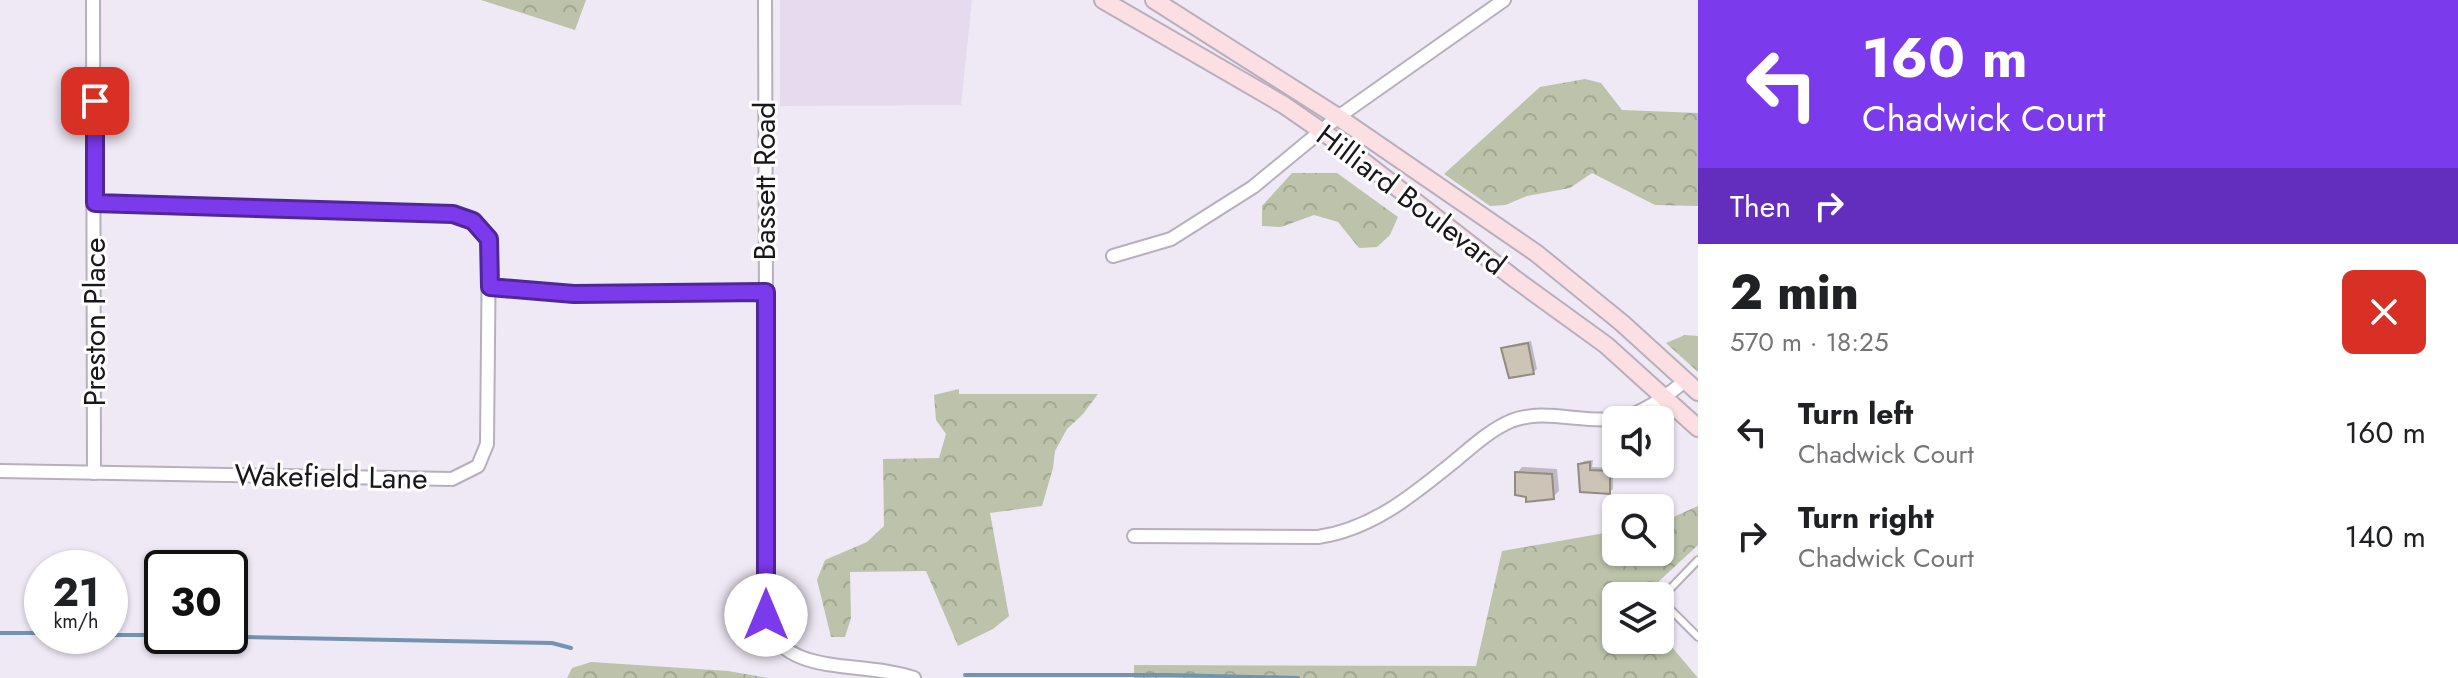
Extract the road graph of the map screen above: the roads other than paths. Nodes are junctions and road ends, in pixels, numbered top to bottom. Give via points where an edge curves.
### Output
1 (93, 0) edge
2 (765, 0) edge
3 (1103, 0) edge
4 (1154, 0) edge
5 (1504, 0) edge
6 (1331, 123) junction
7 (95, 203) junction
8 (1113, 256) dead end
9 (490, 287) junction
10 (766, 292) junction
11 (1684, 381) junction
12 (1698, 392) edge
13 (1666, 398) junction
14 (1698, 428) edge
15 (0, 471) edge
16 (94, 473) junction
17 (1134, 536) dead end
18 (1698, 560) edge
19 (1698, 637) edge
20 (914, 678) edge

1 - 7 street, Preston Place
2 - 10 street, Bassett Road
3 - 6 main road, Hilliard Boulevard via 1284,105
4 - 6 main road, Hilliard Boulevard
5 - 6 street
6 - 8 street via 1253,187 1171,239
6 - 11 main road, Hilliard Boulevard via 1536,253
6 - 13 main road, Hilliard Boulevard
7 - 9 street, Wakefield Lane via 453,214 473,221 489,239
7 - 16 street, Preston Place
9 - 10 street via 574,294
9 - 16 street, Wakefield Lane via 487,444 478,466 452,479
10 - 20 street, Bassett Road via 765,606 771,636 782,654 807,667 886,671
11 - 12 main road, Hilliard Boulevard
11 - 13 street
13 - 14 main road, Hilliard Boulevard
13 - 17 street via 1617,420 1530,416 1510,421 1406,501 1343,533
15 - 16 street, Wakefield Lane
18 - 19 lane via 1670,589 1665,604

